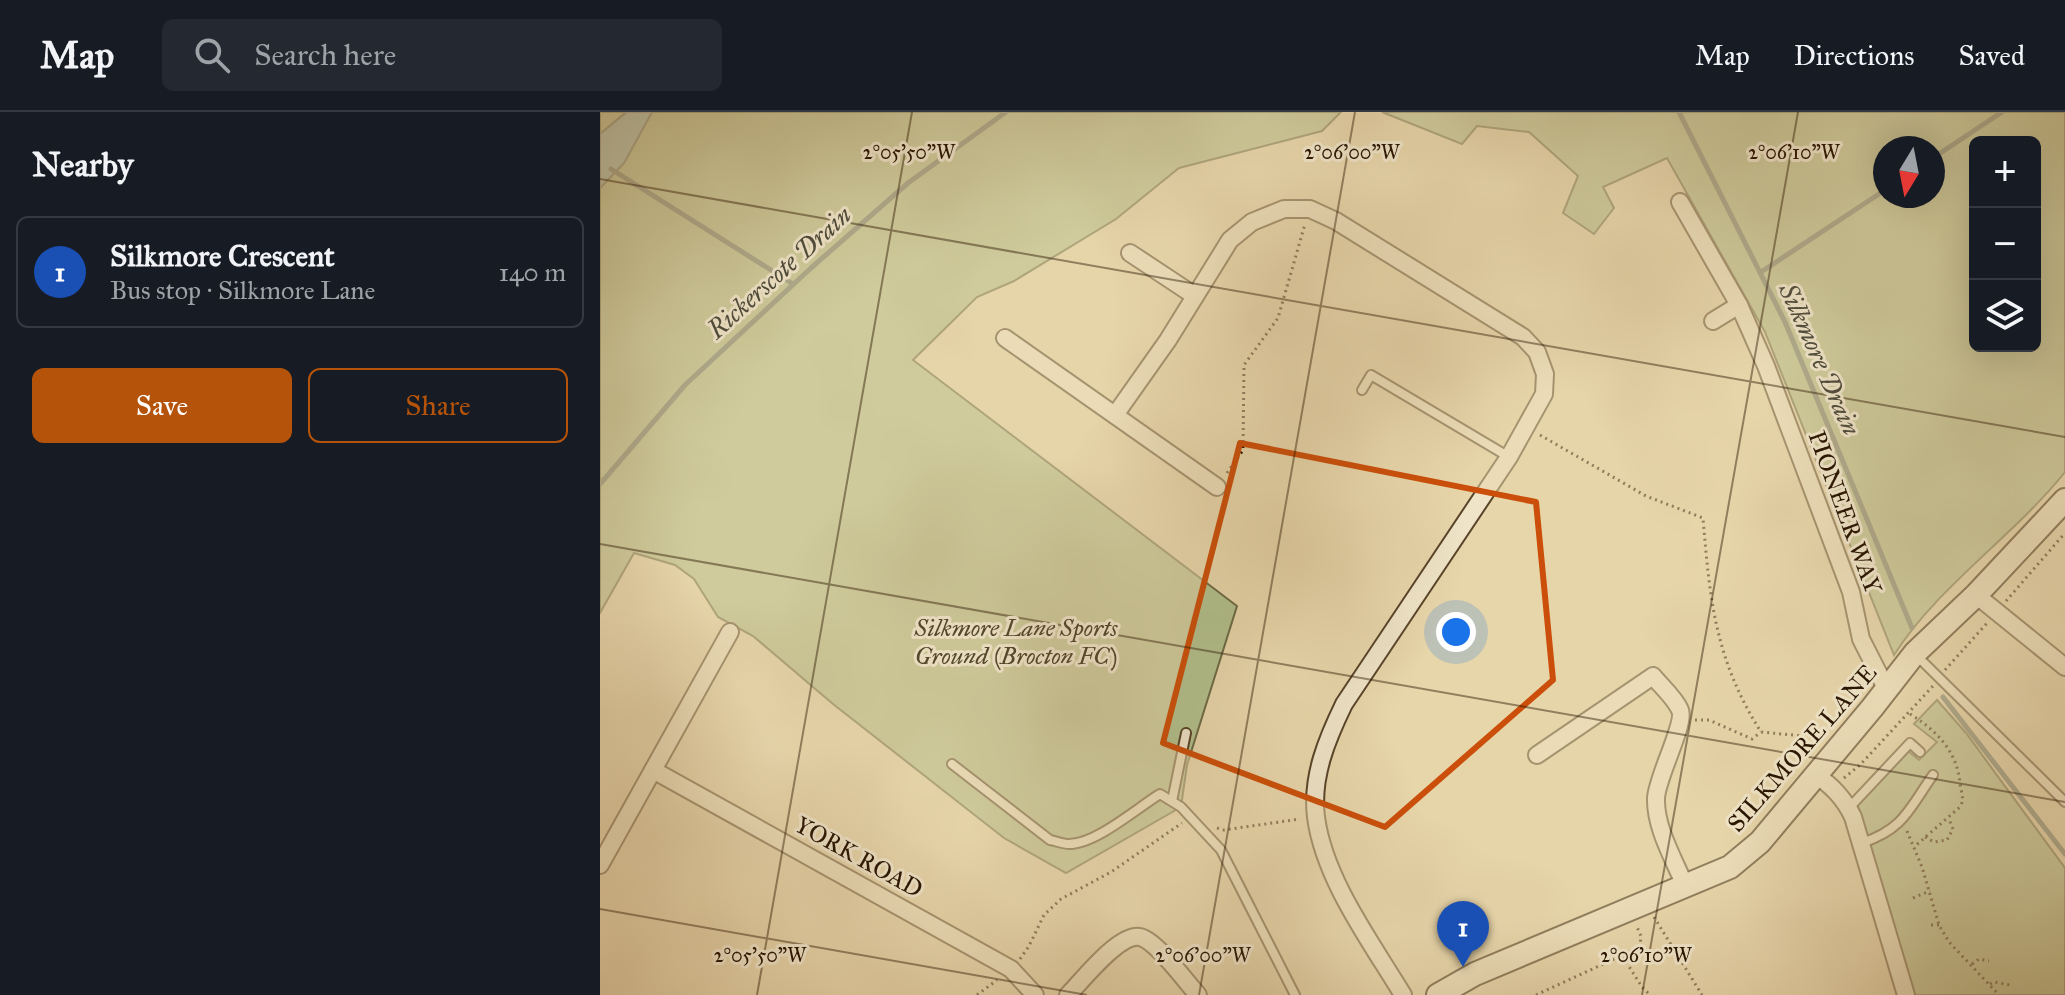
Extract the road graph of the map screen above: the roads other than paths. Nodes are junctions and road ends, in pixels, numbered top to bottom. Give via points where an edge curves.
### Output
1 (1680, 202) dead end
2 (1130, 253) dead end
3 (1195, 296) junction
4 (1739, 305) junction
5 (1713, 321) dead end
6 (1005, 338) dead end
7 (1362, 390) dead end
8 (1115, 415) junction
9 (1509, 457) junction
10 (1217, 487) road end
11 (2062, 517) edge
12 (1976, 595) junction
13 (730, 632) dead end
14 (1915, 653) junction
15 (2065, 667) edge
16 (1887, 690) junction
17 (1186, 733) dead end
18 (1920, 752) dead end
19 (1537, 755) dead end
20 (952, 764) dead end
21 (653, 770) junction
22 (1815, 774) junction
23 (1933, 775) dead end
24 (1172, 801) junction
25 (2065, 802) edge
26 (1849, 808) junction
27 (1862, 843) junction
28 (600, 865) edge
29 (1685, 886) junction
30 (1035, 995) edge
31 (1068, 995) edge
32 (1198, 995) edge
33 (1295, 995) edge
34 (1403, 995) edge
35 (1438, 995) edge
36 (1906, 995) edge

1 - 4 street, PIONEER WAY
2 - 3 street
3 - 8 street
3 - 9 street via 1230,240 1252,222 1284,209 1310,209 1336,221 1523,337 1537,352 1545,374 1544,394
4 - 5 street
4 - 16 street, PIONEER WAY via 1851,592 1861,639
6 - 8 street
7 - 9 lane via 1371,375
8 - 10 street
9 - 34 street via 1344,704 1321,762 1316,816 1330,867
11 - 12 street, SILKMORE LANE
12 - 14 street, SILKMORE LANE
12 - 15 street
13 - 21 street
14 - 16 street, SILKMORE LANE
14 - 25 lane
16 - 22 street, SILKMORE LANE
17 - 24 lane
18 - 26 lane via 1910,743
19 - 29 street via 1653,676 1680,710 1656,796 1657,816
20 - 24 lane via 1050,840 1068,844 1106,830 1160,794
21 - 28 street
21 - 30 street, YORK ROAD via 1011,969
22 - 26 street via 1834,787
22 - 29 street, SILKMORE LANE via 1760,842 1730,867
23 - 27 lane via 1901,821 1883,836
24 - 33 lane via 1221,850
26 - 27 street
27 - 36 street
29 - 35 street, SILKMORE LANE via 1475,974
31 - 32 street via 1117,944 1140,937

